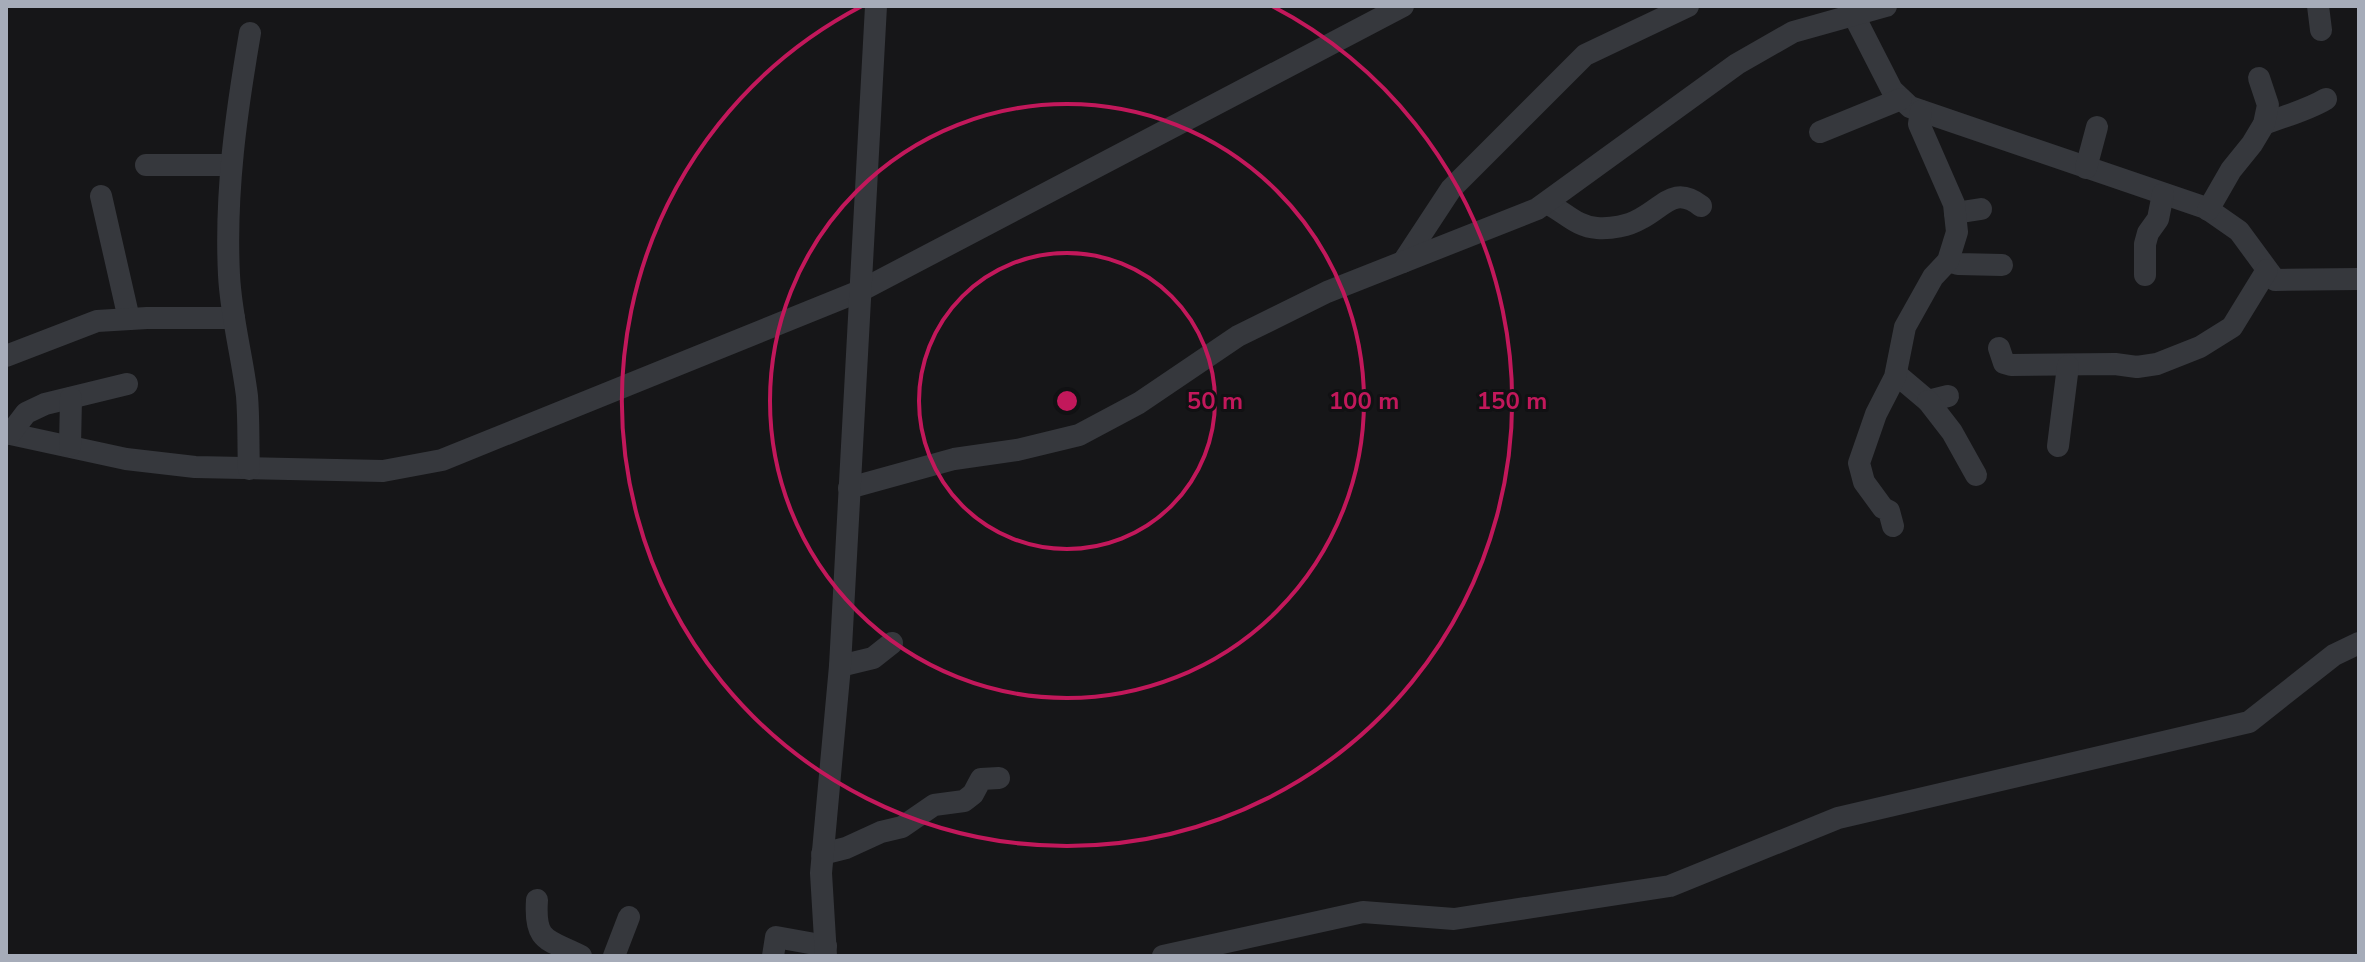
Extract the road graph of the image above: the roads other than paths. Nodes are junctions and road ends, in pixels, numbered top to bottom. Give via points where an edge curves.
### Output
1 (876, 6) edge
2 (1403, 6) edge
3 (1688, 6) edge
4 (1886, 6) edge
5 (2318, 6) edge
6 (1851, 10) edge
7 (2321, 30) dead end
8 (250, 33) dead end
9 (2259, 78) dead end
10 (1901, 99) junction
11 (2326, 99) dead end
12 (1921, 111) junction
13 (2264, 124) junction
14 (2097, 127) dead end
15 (1820, 132) dead end
16 (146, 165) dead end
17 (230, 165) junction
18 (2086, 168) junction
19 (2163, 194) junction
20 (101, 196) dead end
21 (1546, 203) junction
22 (1701, 206) dead end
23 (1981, 209) dead end
24 (2208, 210) junction
25 (1955, 213) junction
26 (1948, 261) junction
27 (1403, 262) junction
28 (2002, 265) dead end
29 (2267, 270) junction
30 (2145, 275) dead end
31 (2359, 279) edge
32 (860, 291) junction
33 (234, 318) junction
34 (129, 319) junction
35 (1999, 348) dead end
36 (6, 356) edge
37 (2068, 366) junction
38 (1896, 374) junction
39 (127, 384) dead end
40 (71, 398) junction
41 (8, 433) edge
42 (70, 446) junction
43 (2058, 446) dead end
44 (249, 469) junction
45 (1976, 475) dead end
46 (849, 488) junction
47 (1893, 526) dead end
48 (892, 643) dead end
49 (2359, 643) edge
50 (840, 666) junction
51 (999, 778) dead end
52 (822, 854) junction
53 (537, 900) dead end
54 (629, 917) dead end
55 (826, 951) edge
56 (581, 956) edge
57 (614, 956) edge
58 (773, 956) edge
59 (1163, 956) edge

1 - 32 street
2 - 32 street
3 - 27 street via 1585,55 1451,189
4 - 6 street
5 - 7 street
6 - 10 street
6 - 21 street via 1793,32 1737,64
8 - 17 street
9 - 13 street via 2268,105
10 - 12 street
10 - 15 street
11 - 13 street
12 - 18 street
12 - 25 street via 1919,124
13 - 24 street
14 - 18 street
16 - 17 street
17 - 33 street
18 - 19 street
19 - 24 street
19 - 30 street via 2145,244
20 - 34 street
21 - 22 street via 1597,228 1627,225 1672,198 1691,198
21 - 27 street
23 - 25 street
24 - 29 street via 2239,231
25 - 26 street via 1955,244
26 - 28 street
26 - 38 street via 1910,316
27 - 46 street via 1238,336 1139,403 1079,435 954,459
29 - 31 street via 2275,280
29 - 37 street via 2232,327 2200,347 2145,366
32 - 44 street via 442,460 383,471
32 - 46 street
33 - 34 street
33 - 44 street via 247,396
34 - 36 street via 97,321
35 - 37 street via 2004,363 2011,365
37 - 43 street
38 - 45 street via 1938,398
38 - 47 street via 1859,463 1864,482 1889,511
39 - 40 street
40 - 41 street via 26,413
40 - 42 street
41 - 42 street
42 - 44 street via 126,459
46 - 50 street
48 - 50 street via 873,658
49 - 59 street via 2334,655 2249,722 1838,818 1670,886 1454,919 1363,912
50 - 52 street
51 - 52 street via 981,779 964,801 934,805 902,827
52 - 55 street
53 - 56 street via 535,923 540,932
54 - 57 street
55 - 58 street via 776,937

